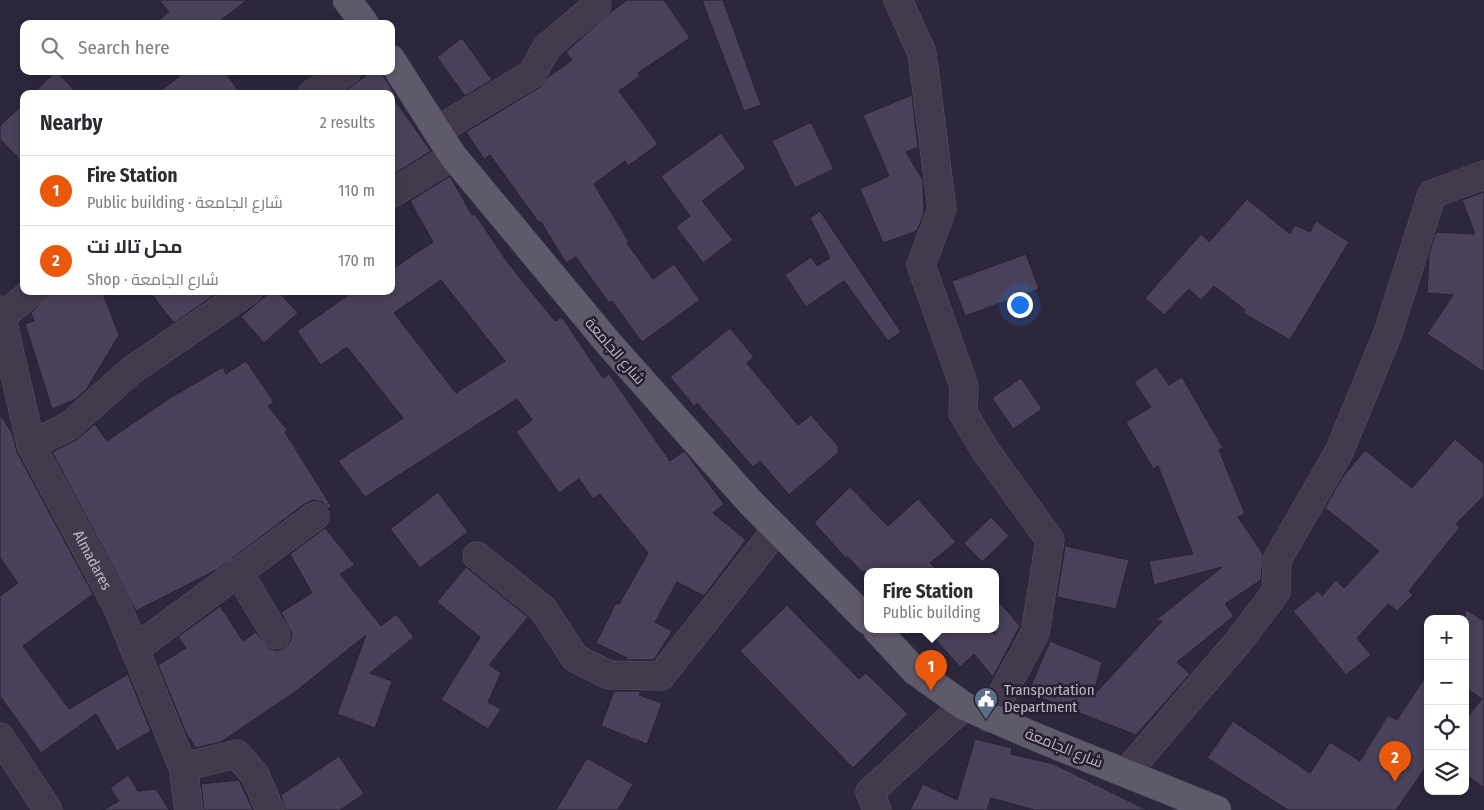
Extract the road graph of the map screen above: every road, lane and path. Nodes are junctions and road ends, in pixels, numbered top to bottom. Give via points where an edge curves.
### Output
1 (347, 0) edge
2 (898, 0) edge
3 (597, 5) dead end
4 (363, 20) edge
5 (395, 65) edge
6 (341, 75) edge
7 (318, 90) edge
8 (437, 131) junction
9 (453, 156) junction
10 (1484, 175) edge
11 (395, 192) edge
12 (27, 295) edge
13 (242, 295) edge
14 (1, 314) edge
15 (31, 445) junction
16 (315, 516) dead end
17 (777, 529) junction
18 (477, 556) dead end
19 (238, 572) junction
20 (864, 617) edge
21 (880, 633) edge
22 (276, 635) dead end
23 (135, 649) junction
24 (964, 706) junction
25 (989, 718) junction
26 (0, 737) edge
27 (183, 767) junction
28 (1126, 773) junction
29 (48, 810) edge
30 (189, 810) edge
31 (270, 810) edge
32 (877, 810) edge
33 (1217, 810) edge

1 - 4 main road
2 - 25 street via 922,52 942,209 921,264 964,386 963,413 985,450 1050,540 1035,633
3 - 8 street via 547,47 532,74
5 - 8 main road, شارع الجامعة
6 - 7 street
8 - 9 main road, شارع الجامعة
9 - 11 street
9 - 17 main road, شارع الجامعة via 610,345
10 - 28 street via 1432,194 1388,333 1339,452 1277,560 1276,592 1238,642
12 - 14 street
13 - 15 street via 132,370 69,426
14 - 15 street, Almadares
15 - 23 street, Almadares via 118,608
16 - 19 street
17 - 18 street via 661,676 609,675 575,658 544,609
17 - 20 main road, شارع الجامعة
19 - 22 street
19 - 23 street
21 - 24 main road, شارع الجامعة via 915,671
23 - 27 street, Almadares
24 - 25 main road, شارع الجامعة
24 - 32 street via 870,792
25 - 28 main road, شارع الجامعة
26 - 29 street
27 - 30 street, Almadares
27 - 31 street via 237,754 256,775
28 - 33 main road, شارع الجامعة

